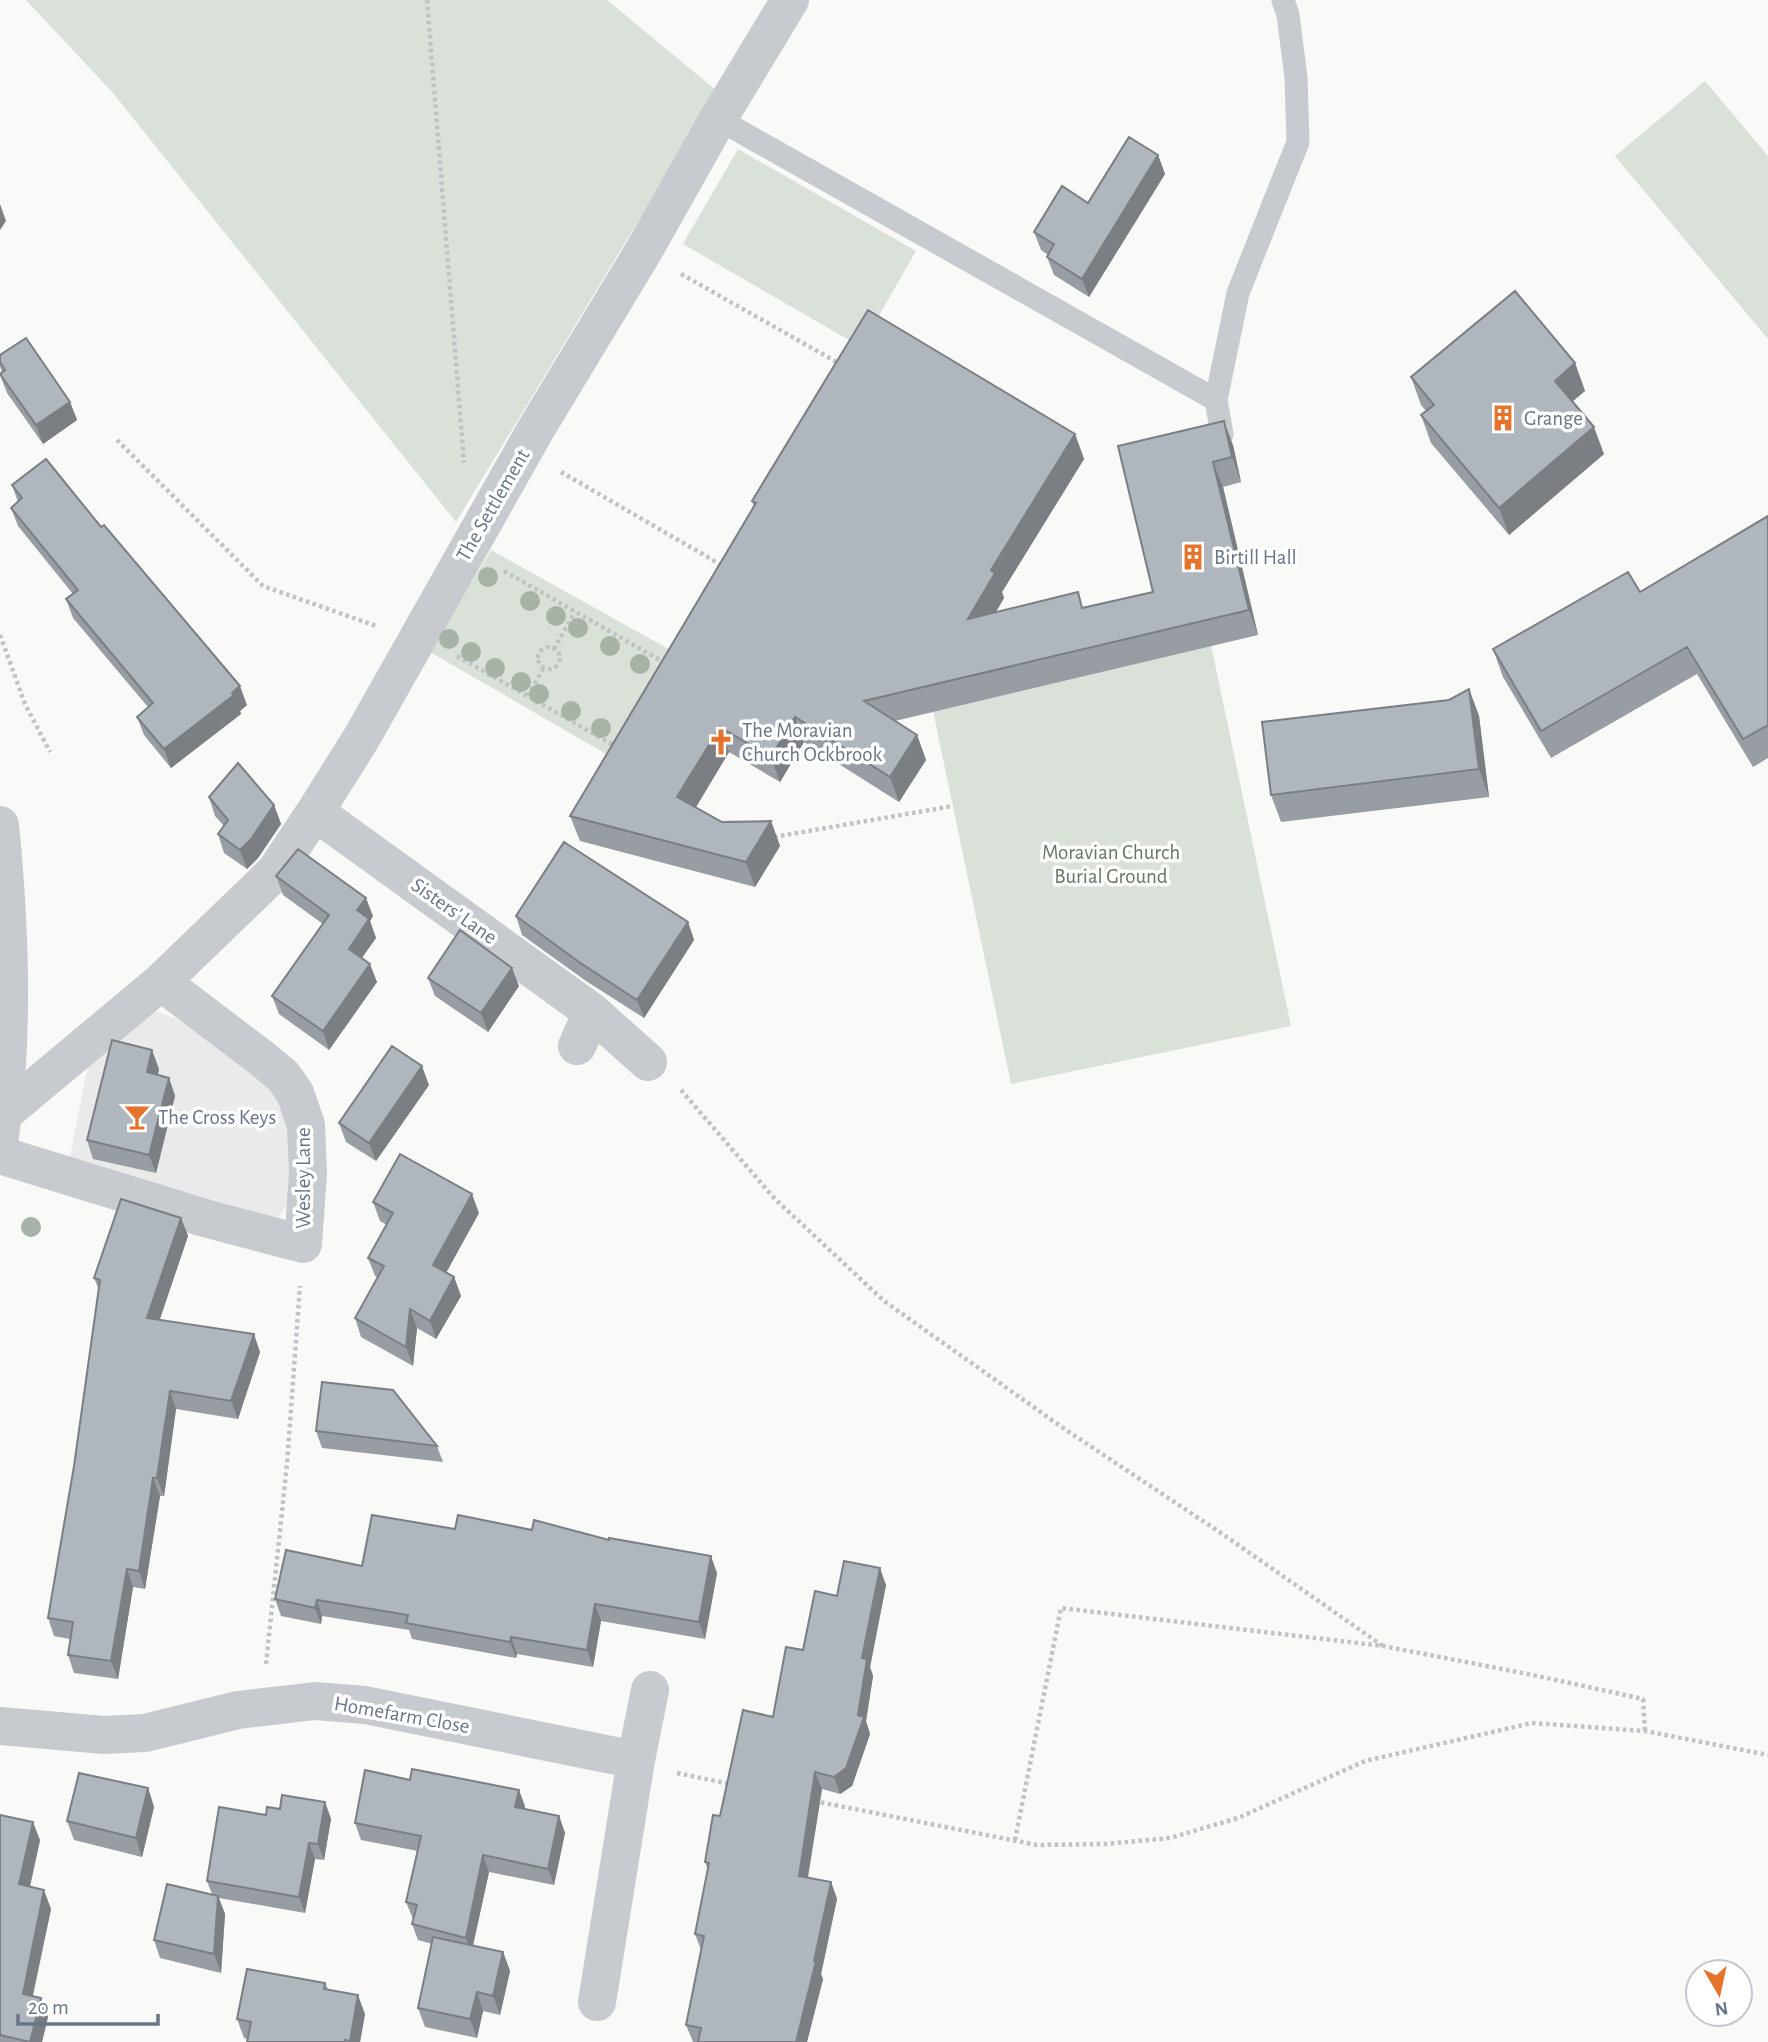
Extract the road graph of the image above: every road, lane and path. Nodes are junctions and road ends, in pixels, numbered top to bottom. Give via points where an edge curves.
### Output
1 (427, 0) edge
2 (790, 0) edge
3 (1283, 0) edge
4 (718, 120) junction
5 (643, 252) junction
6 (845, 367) edge
7 (1216, 400) junction
8 (1222, 434) edge
9 (117, 440) dead end
10 (525, 450) junction
11 (487, 517) junction
12 (467, 550) junction
13 (729, 570) edge
14 (575, 612) junction
15 (0, 635) edge
16 (418, 637) junction
17 (554, 649) junction
18 (544, 667) junction
19 (673, 667) edge
20 (528, 696) junction
21 (615, 746) junction
22 (623, 751) edge
23 (50, 752) dead end
24 (610, 755) edge
25 (953, 806) dead end
26 (315, 812) junction
27 (0, 825) edge
28 (766, 838) edge
29 (161, 982) junction
30 (592, 1012) junction
31 (577, 1046) dead end
32 (646, 1060) joint
33 (2, 1125) edge
34 (0, 1155) edge
35 (303, 1244) junction
36 (1383, 1646) junction
37 (650, 1690) dead end
38 (262, 1706) junction
39 (0, 1727) edge
40 (1645, 1731) junction
41 (1768, 1755) edge
42 (636, 1760) junction
43 (740, 1786) edge
44 (806, 1800) edge
45 (1015, 1840) junction
46 (597, 2001) dead end

1 - 11 path via 468,504
2 - 4 street, The Settlement
3 - 7 lane via 1296,77 1297,142 1238,293
4 - 5 street, The Settlement
4 - 7 lane
5 - 6 path
5 - 10 street, The Settlement
7 - 8 lane
9 - 16 path via 262,586
10 - 11 street, The Settlement
10 - 13 path
11 - 12 street, The Settlement
12 - 14 path
12 - 16 street, The Settlement
14 - 17 path
14 - 19 path
15 - 23 path via 25,704
16 - 20 path
16 - 26 street, The Settlement
17 - 18 path via 559,661 553,668
17 - 18 path via 540,652 538,661
18 - 20 path
20 - 21 path
21 - 22 path
21 - 24 path
25 - 28 path
26 - 29 street, The Settlement via 275,872
26 - 30 street, Sisters' Lane
27 - 33 street via 7,898 8,994
29 - 33 street
29 - 35 street, Wesley Lane via 283,1076 295,1093 306,1125
30 - 31 street
30 - 32 street, Sisters' Lane
32 - 36 path via 652,1056 774,1198 884,1301
34 - 35 street, Wesley Lane
35 - 38 path via 287,1464
36 - 40 path via 1643,1699
36 - 45 path via 1061,1608
37 - 42 street
38 - 39 street, Homefarm Close via 145,1733 104,1735
38 - 42 street, Homefarm Close via 315,1701 365,1705
40 - 41 path
40 - 45 path via 1532,1723 1365,1761 1238,1818 1170,1838 1037,1845
42 - 43 path
42 - 46 street
44 - 45 path

